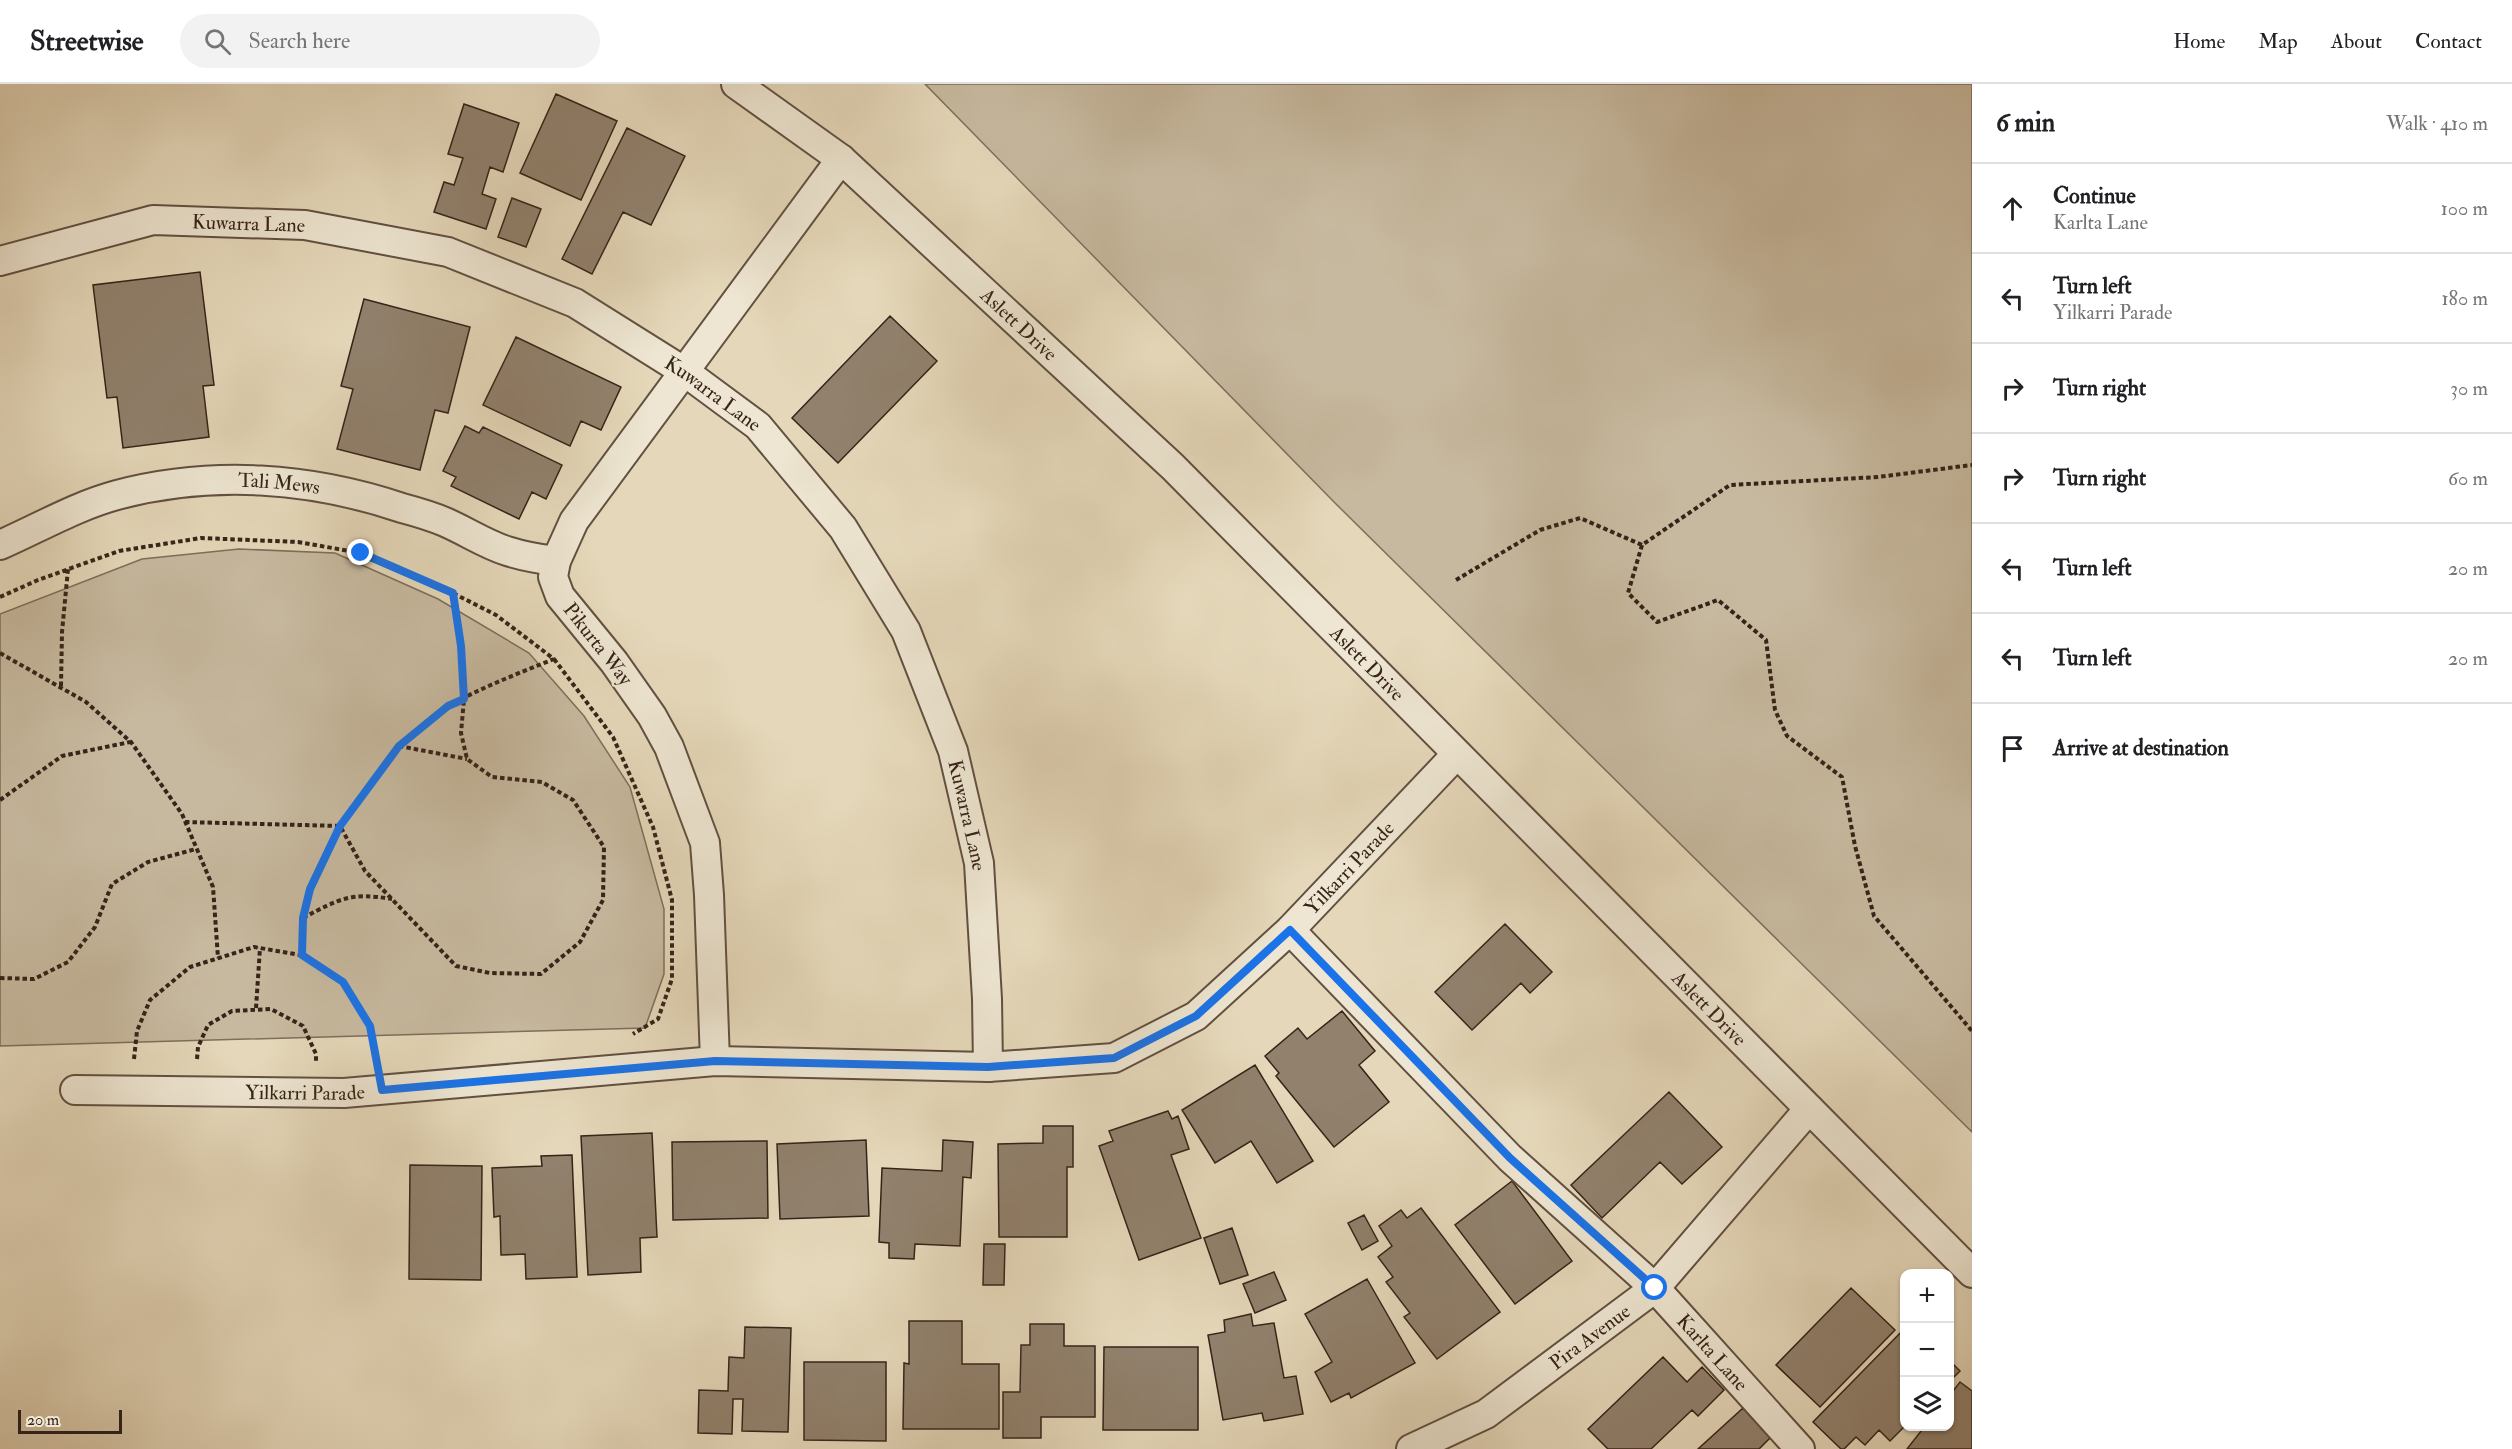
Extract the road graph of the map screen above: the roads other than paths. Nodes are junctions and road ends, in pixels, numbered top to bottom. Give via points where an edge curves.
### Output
1 (736, 84) edge
2 (841, 159) junction
3 (0, 261) edge
4 (685, 372) junction
5 (0, 545) edge
6 (556, 561) junction
7 (1456, 754) junction
8 (1290, 930) junction
9 (715, 1061) junction
10 (988, 1067) junction
11 (75, 1090) dead end
12 (1809, 1109) junction
13 (1972, 1273) edge
14 (1655, 1288) junction
15 (1411, 1449) edge
16 (1800, 1449) edge

1 - 2 street, Aslett Drive
2 - 4 street, Pikurta Way
2 - 7 street, Aslett Drive via 1173,467
3 - 4 street, Kuwarra Lane via 153,220 305,225 448,252 575,303
4 - 6 street, Pikurta Way via 574,521
4 - 10 street, Kuwarra Lane via 758,426 843,528 906,631 952,752 979,864
5 - 6 street, Tali Mews via 116,495 226,479 304,483 370,497 445,522 505,550
6 - 9 street, Pikurta Way via 553,577 560,596 615,662 669,747 705,843
7 - 8 street, Yilkarri Parade
7 - 12 street, Aslett Drive
8 - 10 street, Yilkarri Parade via 1196,1016 1114,1058
8 - 14 street, Karlta Lane via 1510,1158
9 - 10 street, Yilkarri Parade
9 - 11 street, Yilkarri Parade via 319,1093
12 - 13 street, Aslett Drive
12 - 14 street, Pira Avenue
14 - 15 street, Pira Avenue via 1486,1414
14 - 16 street, Karlta Lane

